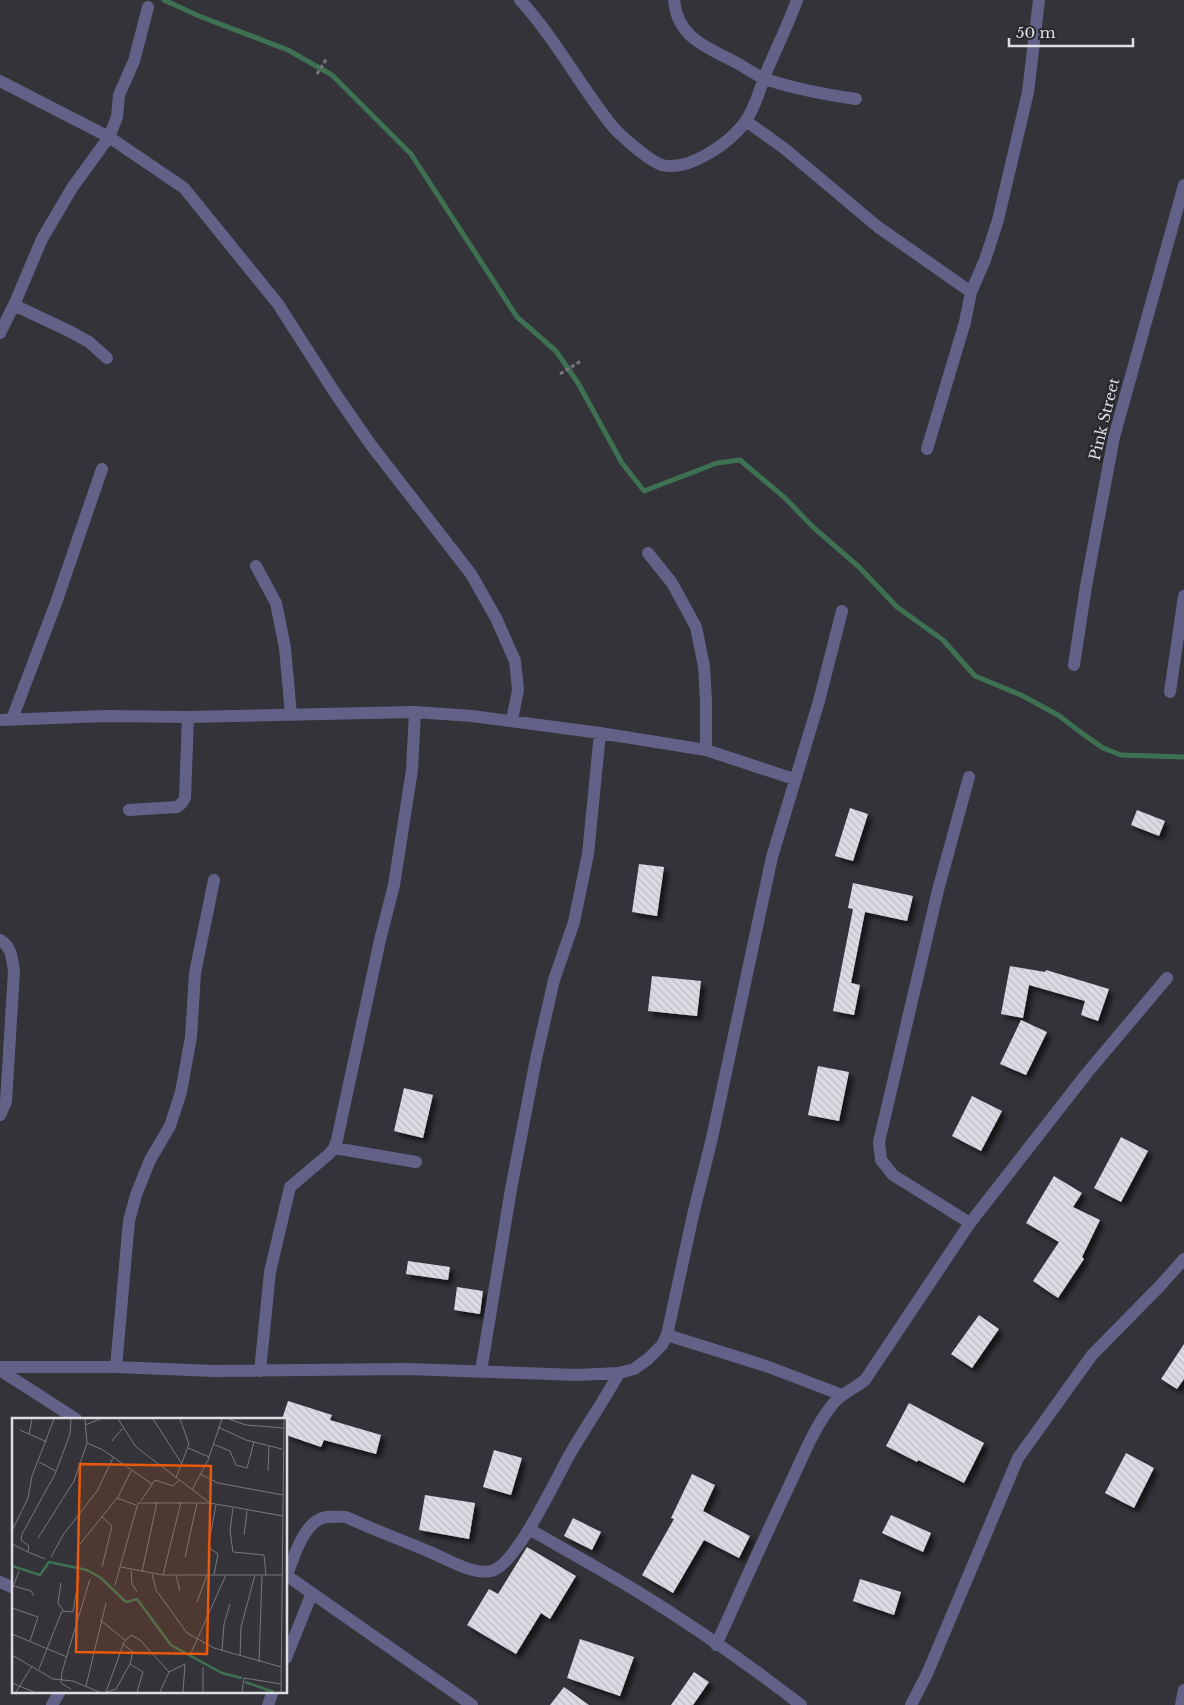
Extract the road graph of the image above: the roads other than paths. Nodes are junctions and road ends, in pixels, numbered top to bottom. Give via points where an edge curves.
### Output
1 (520, 0) edge
2 (674, 0) edge
3 (798, 0) edge
4 (1039, 0) edge
5 (148, 7) dead end
6 (764, 78) junction
7 (0, 81) edge
8 (856, 98) dead end
9 (746, 121) junction
10 (109, 137) junction
11 (1184, 185) edge
12 (971, 292) junction
13 (14, 305) junction
14 (0, 333) edge
15 (108, 358) dead end
16 (927, 449) dead end
17 (102, 469) dead end
18 (648, 554) dead end
19 (256, 566) dead end
20 (1184, 596) edge
21 (842, 611) dead end
22 (1074, 665) dead end
23 (1170, 692) dead end
24 (415, 712) junction
25 (291, 715) junction
26 (188, 717) junction
27 (6, 719) edge
28 (512, 720) junction
29 (600, 733) junction
30 (706, 750) junction
31 (969, 777) dead end
32 (794, 779) junction
33 (129, 810) dead end
34 (214, 880) dead end
35 (0, 940) edge
36 (1167, 978) dead end
37 (0, 1115) edge
38 (334, 1148) junction
39 (416, 1162) dead end
40 (970, 1223) junction
41 (1184, 1259) edge
42 (668, 1335) junction
43 (116, 1367) junction
44 (0, 1369) edge
45 (260, 1370) junction
46 (481, 1370) junction
47 (619, 1373) junction
48 (842, 1395) junction
49 (74, 1418) edge
50 (529, 1529) junction
51 (288, 1570) edge
52 (288, 1576) edge
53 (0, 1582) edge
54 (12, 1587) edge
55 (312, 1593) junction
56 (716, 1645) junction
57 (288, 1653) edge
58 (1184, 1690) edge
59 (59, 1692) edge
60 (273, 1692) edge
61 (52, 1705) edge
62 (268, 1705) edge
63 (472, 1705) edge
64 (801, 1705) edge
65 (911, 1705) edge
66 (1181, 1705) edge

1 - 9 street via 550,37 610,124 643,154 661,165 689,163 709,153 733,137
2 - 6 street via 680,25 698,43
3 - 6 street
4 - 12 street via 1028,92 998,220 986,260
5 - 10 street
6 - 8 street
6 - 9 street
7 - 10 street
9 - 12 street via 785,149 878,227
10 - 13 street via 72,188 42,239
10 - 28 street via 184,188 278,304 371,445 470,574 496,618 515,661 518,690
11 - 22 street, Pink Street via 1114,437
12 - 16 street
13 - 14 street
13 - 15 street via 89,342
17 - 27 street via 56,603
18 - 30 street via 672,583 696,627 704,666
19 - 25 street via 276,603 285,648
20 - 23 street
21 - 32 street via 819,701
24 - 25 street
24 - 28 street
24 - 38 street via 412,770 394,885
25 - 26 street
26 - 27 street
26 - 33 street via 185,798 182,803 177,807
28 - 29 street
29 - 30 street
29 - 46 street via 588,854 574,922 554,980 536,1059
30 - 32 street
31 - 40 street via 938,890 879,1142 881,1160 893,1174
32 - 42 street via 772,857
34 - 43 street via 195,973 191,1037 180,1092 170,1126 150,1160 129,1221
35 - 37 street via 12,953 14,971 6,1102
36 - 40 street via 1087,1073
38 - 39 street
38 - 45 street via 290,1187 270,1272
40 - 48 street via 874,1368 865,1380
41 - 65 street via 1092,1355 1018,1458
42 - 47 street via 662,1345 634,1370
42 - 48 street via 766,1366
43 - 44 street
43 - 45 street
44 - 49 street
45 - 46 street
46 - 47 street via 577,1375
47 - 50 street
48 - 56 street via 818,1426
50 - 51 street via 498,1568 480,1571 460,1566 346,1517 333,1516 319,1519 311,1527
50 - 56 street via 634,1590
52 - 55 street
53 - 54 street
55 - 57 street
55 - 63 street
56 - 64 street
58 - 66 street
59 - 61 street
60 - 62 street

